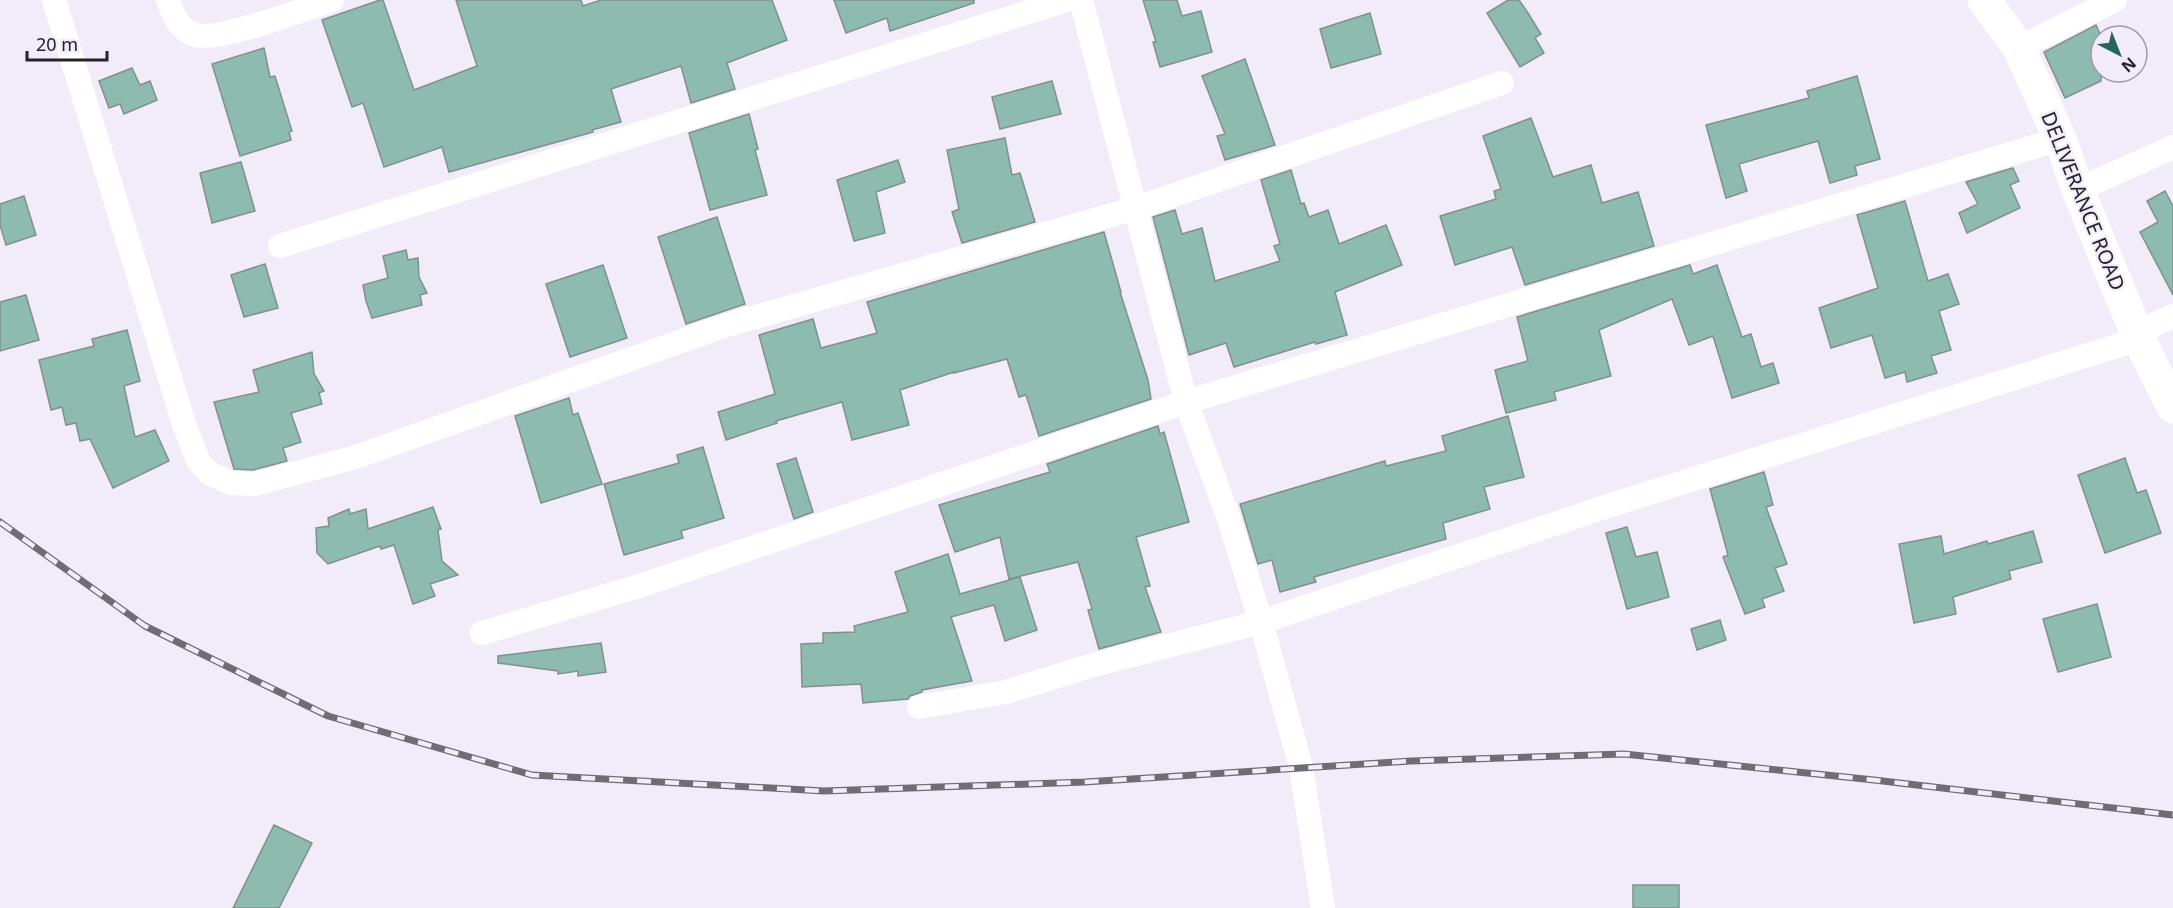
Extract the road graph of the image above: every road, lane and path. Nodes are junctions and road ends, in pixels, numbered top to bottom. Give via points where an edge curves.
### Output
1 (54, 0) edge
2 (168, 0) edge
3 (332, 0) edge
4 (1067, 0) edge
5 (1081, 0) edge
6 (1984, 0) edge
7 (2115, 0) edge
8 (2019, 48) junction
9 (1502, 83) dead end
10 (2060, 140) junction
11 (2173, 147) edge
12 (2078, 190) junction
13 (1136, 208) junction
14 (280, 246) dead end
15 (2173, 316) edge
16 (2139, 339) junction
17 (1186, 402) junction
18 (2173, 407) edge
19 (1261, 622) junction
20 (482, 633) dead end
21 (919, 707) dead end
22 (1323, 908) edge

1 - 13 street via 184,424 200,462 209,473 231,483 255,484 353,458 724,326
2 - 3 street via 181,27 207,37
4 - 14 street
5 - 13 street
6 - 8 street, DELIVERANCE ROAD
7 - 8 street
8 - 10 street, DELIVERANCE ROAD
9 - 13 street
10 - 12 street, DELIVERANCE ROAD
10 - 17 street
11 - 12 street
12 - 16 street, DELIVERANCE ROAD
13 - 17 street
15 - 16 street via 2153,325
16 - 18 street, DELIVERANCE ROAD
16 - 19 street via 1608,506
17 - 19 street
17 - 20 street via 636,587
19 - 21 street via 1093,665 1006,692
19 - 22 street via 1301,767

